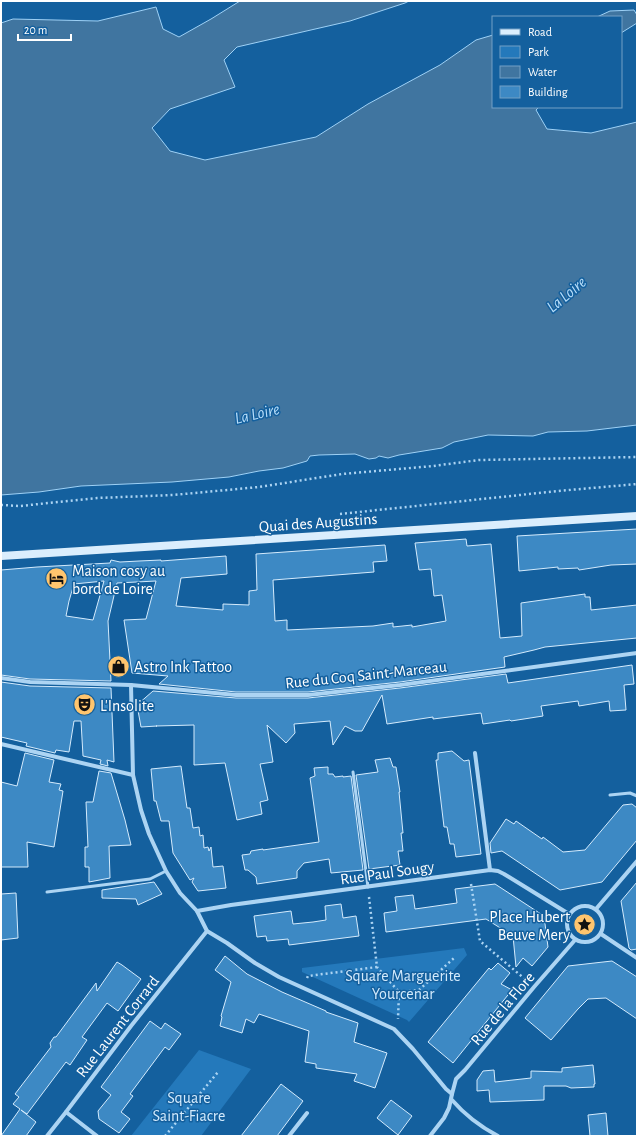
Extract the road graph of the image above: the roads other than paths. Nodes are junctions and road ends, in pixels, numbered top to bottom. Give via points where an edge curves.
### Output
1 (637, 516) edge
2 (335, 523) road end
3 (336, 535) junction
4 (1, 556) edge
5 (637, 654) edge
6 (1, 678) edge
7 (131, 685) junction
8 (1, 744) edge
9 (475, 753) dead end
10 (353, 772) dead end
11 (133, 775) junction
12 (610, 795) dead end
13 (637, 796) edge
14 (637, 861) edge
15 (490, 870) junction
16 (166, 871) junction
17 (368, 887) junction
18 (47, 892) dead end
19 (596, 909) junction
20 (197, 911) junction
21 (570, 914) junction
22 (207, 931) junction
23 (601, 934) junction
24 (575, 940) junction
25 (637, 958) edge
26 (452, 1094) junction
27 (452, 1100) junction
28 (66, 1112) junction
29 (307, 1113) dead end
30 (46, 1136) edge
31 (97, 1136) edge
32 (289, 1136) edge
33 (430, 1136) edge
34 (498, 1136) edge

1 - 3 main road, Quai des Augustins
2 - 3 lane
3 - 4 main road, Quai des Augustins
5 - 7 street, Rue du Coq Saint-Marceau via 308,695 236,695
6 - 7 street, Rue du Coq Saint-Marceau via 30,682
7 - 11 street
8 - 11 street
9 - 15 street
10 - 17 lane
11 - 16 street via 148,834
12 - 13 lane via 630,793
14 - 19 street
15 - 17 street, Rue Paul Sougy
15 - 21 street, Rue Paul Sougy via 504,874
16 - 18 lane via 150,879
16 - 20 street via 180,893
17 - 20 street, Rue Paul Sougy
19 - 21 street via 585,906
19 - 23 street via 604,924
20 - 22 street
21 - 24 street via 566,926
22 - 26 street via 278,977 394,1029
22 - 28 street, Rue Laurent Corrard
23 - 24 street via 586,943
23 - 25 street
24 - 26 street, Rue de la Flore via 456,1079
26 - 27 street
27 - 33 street via 444,1118
27 - 34 street via 464,1113
28 - 30 street, Rue Laurent Corrard
28 - 31 street
29 - 32 street

